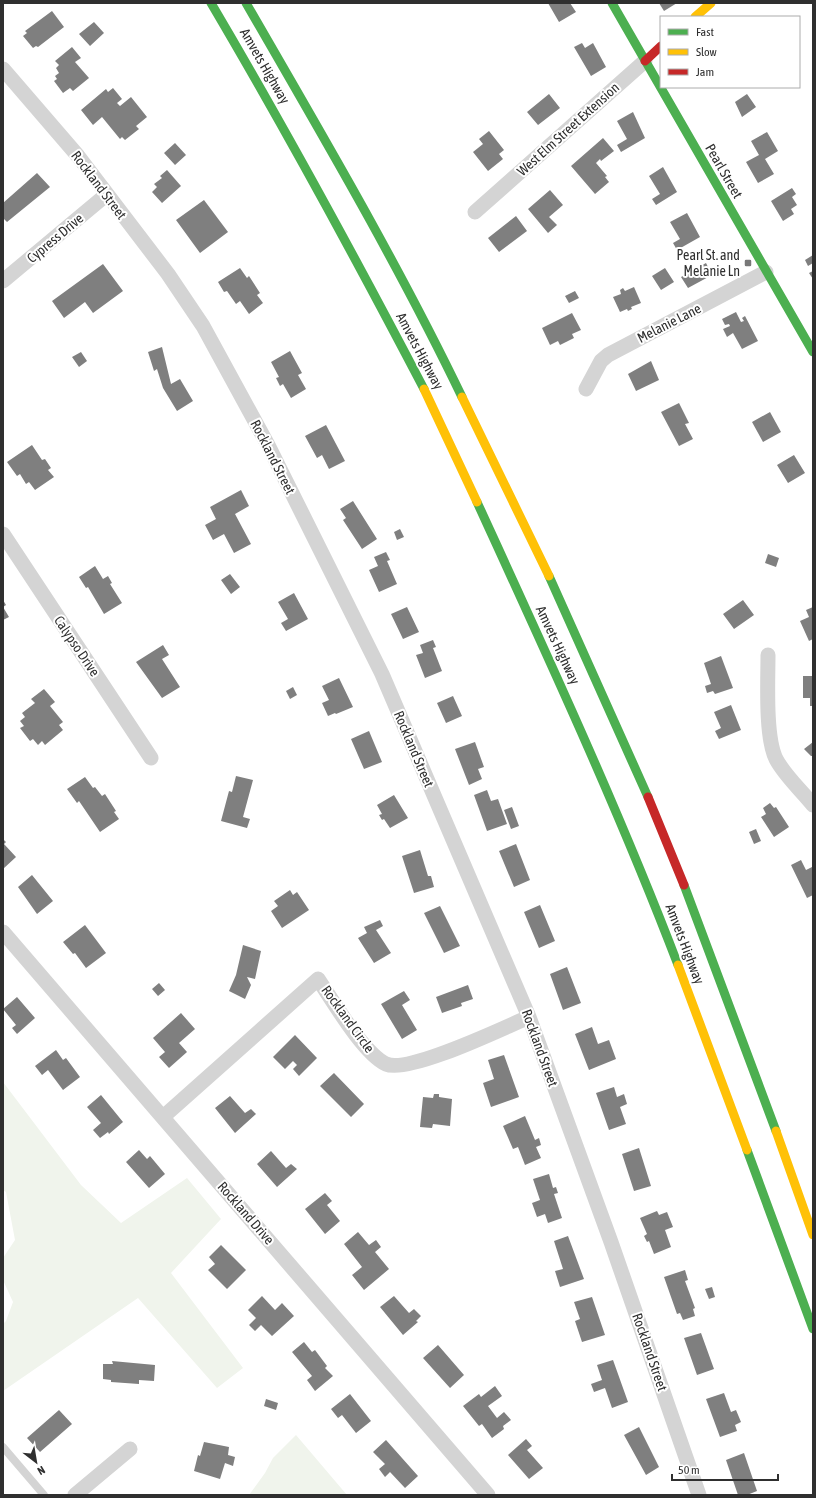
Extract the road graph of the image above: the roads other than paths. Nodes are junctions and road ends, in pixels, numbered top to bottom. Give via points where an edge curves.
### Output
1 (211, 3) edge
2 (246, 3) edge
3 (612, 3) edge
4 (711, 3) edge
5 (696, 16) edge
6 (660, 47) edge
7 (645, 61) junction
8 (3, 69) edge
9 (660, 87) edge
10 (660, 88) edge
11 (106, 195) junction
12 (474, 212) dead end
13 (766, 272) junction
14 (3, 281) edge
15 (813, 352) edge
16 (586, 389) dead end
17 (3, 534) edge
18 (768, 655) dead end
19 (151, 758) dead end
20 (813, 805) edge
21 (3, 932) edge
22 (529, 1017) junction
23 (162, 1117) junction
24 (813, 1235) edge
25 (813, 1329) edge
26 (3, 1447) edge
27 (130, 1449) dead end
28 (44, 1495) edge
29 (75, 1495) edge
30 (488, 1495) edge
31 (699, 1495) edge

1 - 25 main road, Amvets Highway via 347,241 435,410 600,772 651,894
2 - 24 main road, Amvets Highway via 347,178 433,336 557,592 669,844
3 - 7 main road, Pearl Street
4 - 5 main road
6 - 7 main road, West Elm Street Extension
7 - 9 main road, Pearl Street
7 - 12 street, West Elm Street Extension
8 - 11 street, Rockland Street via 78,156
10 - 13 main road, Pearl Street
11 - 14 street, Cypress Drive
11 - 22 street, Rockland Street via 168,274 203,326 268,445 382,674
13 - 15 main road, Pearl Street
13 - 16 street, Melanie Lane via 608,355 601,361
17 - 19 street, Calypso Drive
18 - 20 street via 772,748 780,765
21 - 23 street, Rockland Drive
22 - 23 street, Rockland Circle via 428,1059 398,1066 387,1064 376,1058 363,1043 318,978
22 - 31 street, Rockland Street
23 - 30 street, Rockland Drive
26 - 28 lane
27 - 29 street

